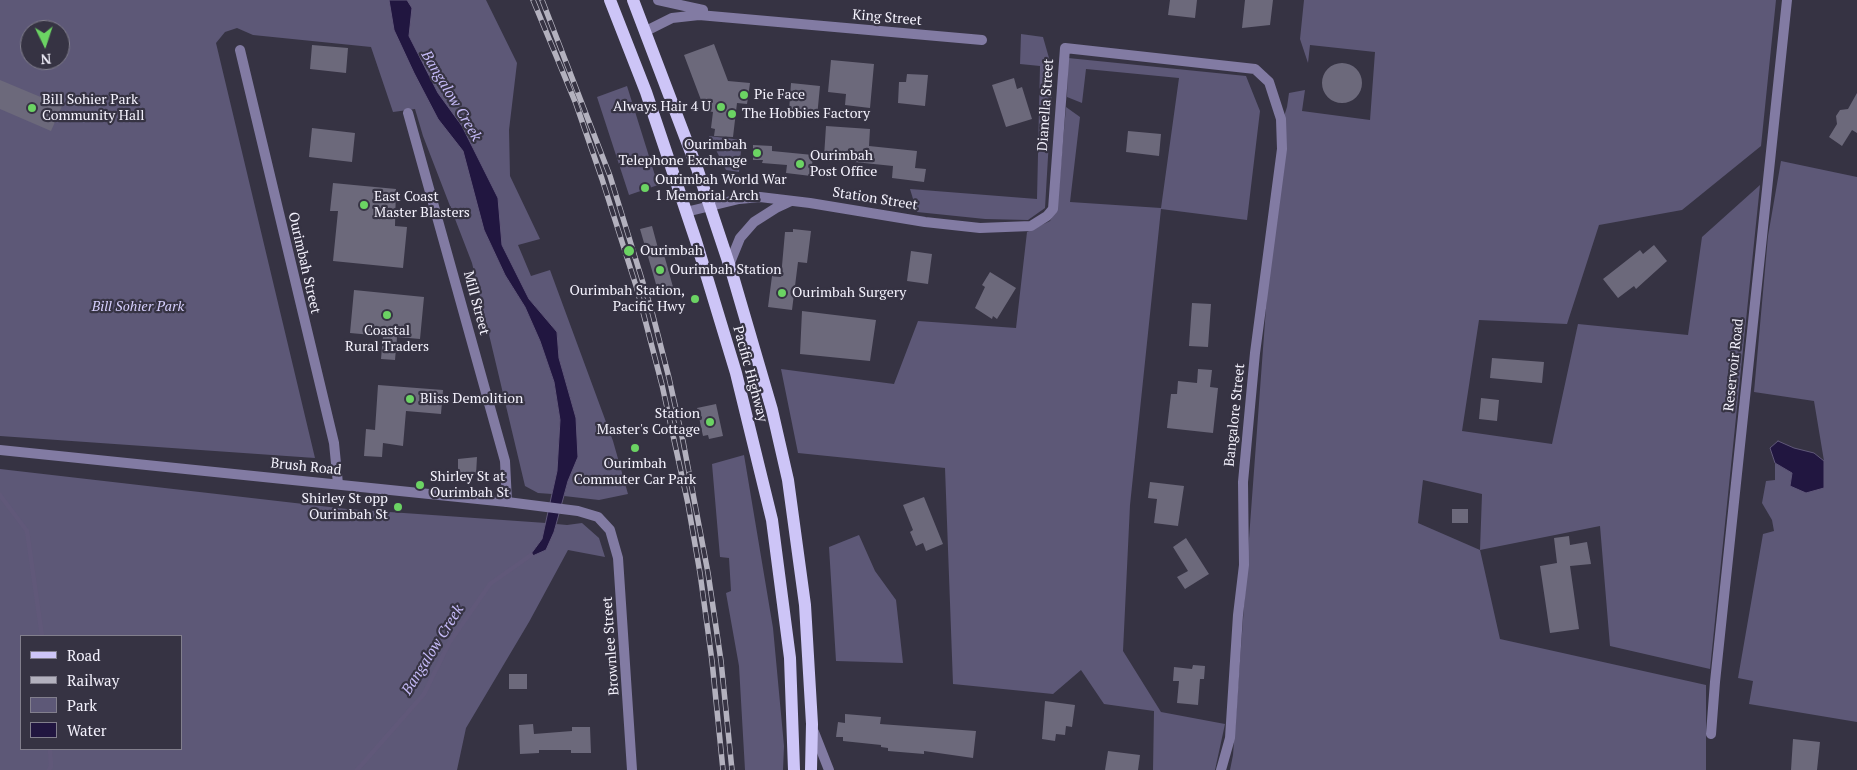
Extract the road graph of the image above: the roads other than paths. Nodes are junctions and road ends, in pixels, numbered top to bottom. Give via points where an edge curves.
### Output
1 (610, 0) edge
2 (633, 0) edge
3 (658, 0) edge
4 (1787, 0) edge
5 (730, 16) junction
6 (646, 31) junction
7 (982, 40) dead end
8 (240, 50) dead end
9 (1256, 69) joint
10 (408, 113) dead end
11 (792, 201) junction
12 (710, 206) junction
13 (686, 212) junction
14 (1031, 226) joint
15 (729, 265) junction
16 (0, 450) edge
17 (338, 484) junction
18 (506, 502) junction
19 (605, 523) joint
20 (812, 724) junction
21 (1711, 734) dead end
22 (632, 770) edge
23 (794, 770) edge
24 (811, 770) edge
25 (829, 770) edge
26 (1221, 770) edge

1 - 13 main road, Pacific Highway via 631,49
2 - 6 main road, Pacific Highway
3 - 5 street, King Street
4 - 21 street, Reservoir Road
5 - 6 street, King Street via 684,16 664,21
5 - 7 street, King Street
6 - 12 main road, Pacific Highway
8 - 17 street, Ourimbah Street via 334,443
9 - 14 street, Dianella Street via 1064,48 1053,209
9 - 26 street, Bangalore Street via 1269,82 1276,102 1282,149 1242,482 1244,565 1230,738
10 - 18 street, Mill Street via 505,461
11 - 12 street, Station Street via 746,198
11 - 14 street, Station Street via 980,228
11 - 15 street via 754,222 740,238
12 - 13 street, Station Street
12 - 15 main road, Pacific Highway
13 - 23 main road, Pacific Highway via 736,373 772,520 790,658
15 - 20 main road, Pacific Highway via 772,410 788,480 806,605
16 - 17 street, Brush Road
17 - 18 street, Brush Road
18 - 19 street, Brush Road via 588,513
19 - 22 street, Brownlee Street via 614,538 618,558
20 - 24 main road, Pacific Highway
20 - 25 street

